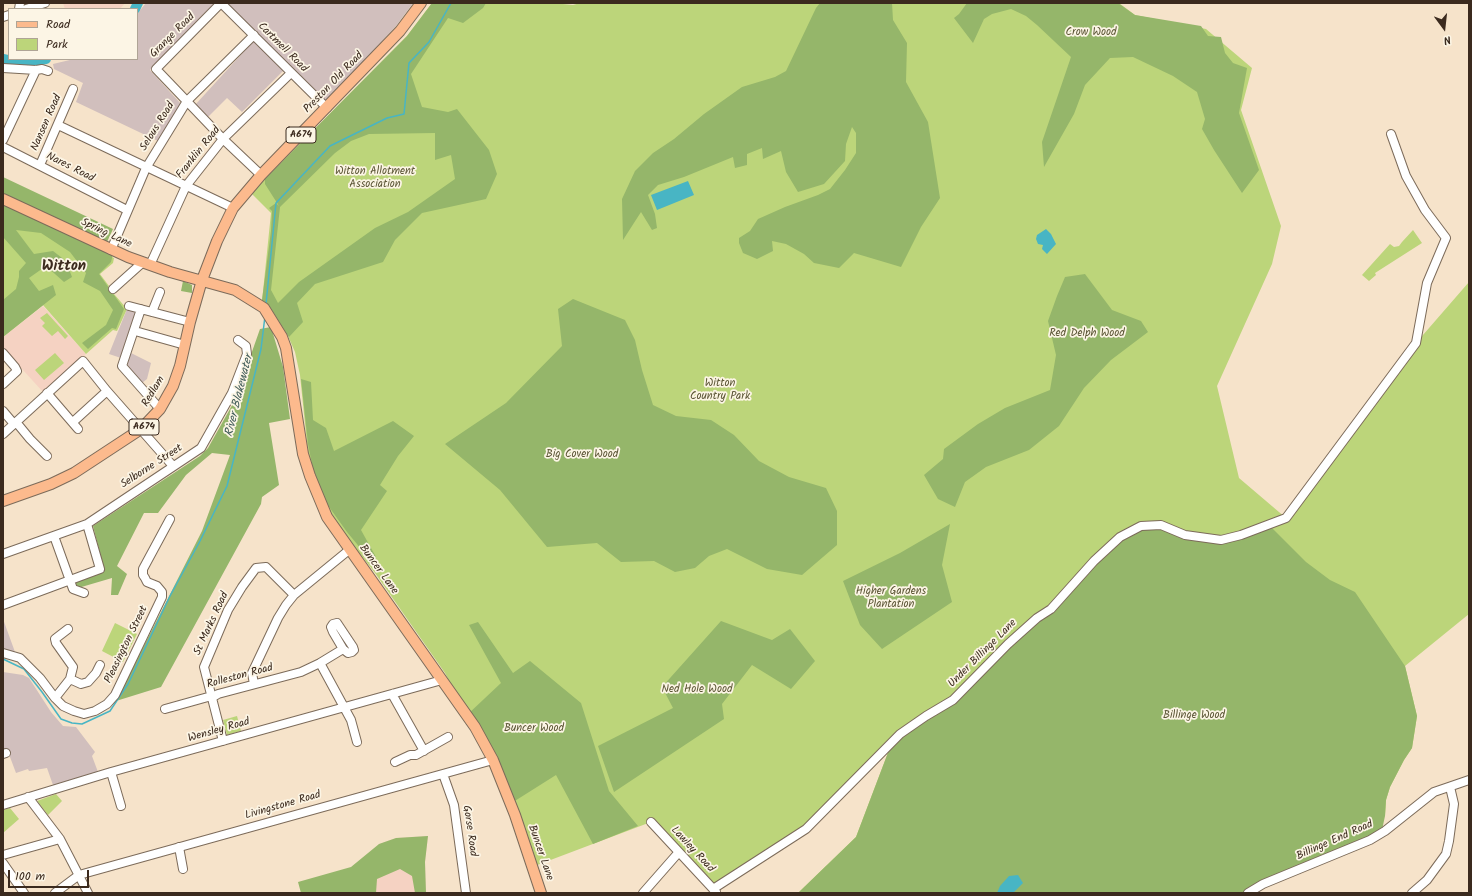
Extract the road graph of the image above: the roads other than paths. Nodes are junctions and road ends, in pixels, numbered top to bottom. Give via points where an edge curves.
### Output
1 (45, 3) edge
2 (221, 3) edge
3 (421, 3) edge
4 (29, 8) edge
5 (254, 35) junction
6 (3, 68) edge
7 (36, 70) junction
8 (48, 71) dead end
9 (291, 73) junction
10 (73, 89) dead end
11 (187, 101) junction
12 (327, 108) junction
13 (58, 125) junction
14 (1391, 134) dead end
15 (223, 139) junction
16 (3, 140) edge
17 (3, 147) edge
18 (40, 165) junction
19 (146, 168) junction
20 (262, 175) junction
21 (186, 186) junction
22 (3, 199) edge
23 (233, 208) junction
24 (127, 210) junction
25 (111, 250) junction
26 (146, 264) junction
27 (202, 280) junction
28 (113, 289) dead end
29 (160, 292) dead end
30 (129, 306) dead end
31 (141, 309) junction
32 (152, 312) junction
33 (190, 322) junction
34 (135, 330) junction
35 (238, 340) dead end
36 (185, 345) junction
37 (3, 353) edge
38 (3, 384) edge
39 (107, 391) junction
40 (47, 393) junction
41 (160, 409) junction
42 (3, 411) edge
43 (73, 422) junction
44 (15, 423) junction
45 (78, 429) dead end
46 (141, 429) junction
47 (3, 434) edge
48 (47, 456) dead end
49 (173, 466) junction
50 (3, 501) edge
51 (170, 519) dead end
52 (87, 524) junction
53 (54, 536) junction
54 (349, 550) junction
55 (3, 554) edge
56 (69, 580) junction
57 (84, 593) dead end
58 (294, 595) junction
59 (3, 606) edge
60 (68, 629) dead end
61 (343, 649) dead end
62 (3, 652) edge
63 (323, 661) junction
64 (100, 665) dead end
65 (70, 679) junction
66 (442, 680) junction
67 (254, 684) junction
68 (392, 694) junction
69 (213, 697) junction
70 (55, 698) junction
71 (344, 707) junction
72 (165, 709) dead end
73 (448, 737) dead end
74 (223, 741) junction
75 (357, 742) dead end
76 (424, 751) junction
77 (493, 760) junction
78 (395, 762) dead end
79 (112, 772) junction
80 (443, 774) junction
81 (1469, 780) edge
82 (1450, 786) junction
83 (28, 797) junction
84 (3, 805) edge
85 (121, 806) dead end
86 (651, 822) dead end
87 (60, 839) junction
88 (179, 847) junction
89 (679, 852) junction
90 (3, 855) edge
91 (3, 863) edge
92 (183, 869) dead end
93 (79, 875) junction
94 (715, 891) edge
95 (24, 893) edge
96 (55, 893) edge
97 (88, 893) edge
98 (466, 893) edge
99 (541, 893) edge
100 (643, 893) edge
101 (1248, 893) edge
102 (1412, 893) edge

1 - 4 street
2 - 5 street, Cartmell Road
2 - 11 street, Grange Road via 156,69
3 - 12 main road, Preston Old Road / A674 via 400,31
5 - 9 street, Cartmell Road
5 - 11 street, Selous Road
6 - 7 street
7 - 8 street
7 - 16 street
9 - 12 street, Cartmell Road
9 - 15 street, Franklin Road
10 - 13 street, Nansen Road
11 - 15 street
11 - 19 street, Selous Road
12 - 20 main road, Preston Old Road / A674
13 - 18 street, Nansen Road
13 - 19 street
14 - 94 street, Under Billinge Lane via 1406,176 1425,210 1446,238 1427,283 1416,343 1286,518 1221,540 1185,535 1161,525 1141,526 1120,537 1094,561 1051,609 1008,644 953,700 900,734 806,829
15 - 20 street
15 - 21 street, Franklin Road
17 - 18 street, Nares Road
18 - 24 street, Nares Road
19 - 21 street
19 - 24 street, Selous Road
20 - 23 main road, Preston Old Road / A674
21 - 23 street
21 - 26 street, Franklin Road
22 - 25 main road, Spring Lane
23 - 27 main road, Preston Old Road / A674
24 - 25 street, Selous Road
25 - 26 main road, Spring Lane
26 - 27 main road, Spring Lane
26 - 28 street
27 - 33 main road, Redlam / A674
27 - 54 main road, Buncer Lane via 235,290 264,308 282,337 303,454 327,518
29 - 32 street
30 - 31 street
31 - 32 street
31 - 34 street
32 - 33 street
33 - 36 main road, Redlam / A674
34 - 36 street
34 - 41 street via 122,366
35 - 49 street, Selborne Street via 246,346 246,354 232,393 201,448
36 - 41 main road, Redlam / A674 via 174,386
37 - 38 street via 17,371
39 - 40 street via 83,361
39 - 43 street
39 - 46 street
40 - 43 street
40 - 44 street
41 - 46 main road, Redlam / A674
42 - 44 street
43 - 45 street
44 - 47 street
44 - 48 street
46 - 49 street
46 - 50 main road, Redlam / A674 via 74,473
49 - 52 street, Selborne Street
51 - 70 street, Pleasington Street via 143,569 147,582 157,586 162,592 162,597 115,695 107,704 84,714 63,706
52 - 53 street, Selborne Street
52 - 56 street via 100,568
53 - 55 street, Selborne Street
53 - 56 street
54 - 58 street
54 - 66 main road, Buncer Lane
56 - 57 street via 72,589
56 - 59 street
58 - 67 street via 264,644 252,673
58 - 69 street, St Marks Road via 266,567 256,568 228,610 206,661 205,672
60 - 65 street via 53,637 73,667
61 - 63 street, Rolleston Road
62 - 70 street, Pleasington Street via 20,658
63 - 67 street, Rolleston Road via 301,672
63 - 71 street
64 - 65 street via 88,682 81,684
65 - 70 street
66 - 68 street, Wensley Road
66 - 77 main road, Buncer Lane via 475,727
67 - 69 street, Rolleston Road
68 - 71 street, Wensley Road
68 - 76 street
69 - 72 street, Rolleston Road
69 - 74 street, St Marks Road
71 - 74 street, Wensley Road
71 - 75 street via 351,720
73 - 76 street
74 - 79 street, Wensley Road
76 - 78 street
77 - 80 street, Livingstone Road
77 - 99 main road, Buncer Lane via 515,815
79 - 83 street, Wensley Road
79 - 85 street
80 - 88 street, Livingstone Road
80 - 98 street, Gorse Road via 454,805
81 - 82 street, Billinge End Road
82 - 101 street, Billinge End Road via 1434,792 1370,840 1263,884
82 - 102 street via 1454,804 1446,854 1427,880
83 - 84 street, Wensley Road
83 - 87 street
86 - 89 street, Lawley Road
87 - 90 street
87 - 93 street
88 - 92 street
88 - 93 street, Livingstone Road
89 - 94 street, Lawley Road
89 - 100 street
91 - 95 street
93 - 96 street
93 - 97 street

